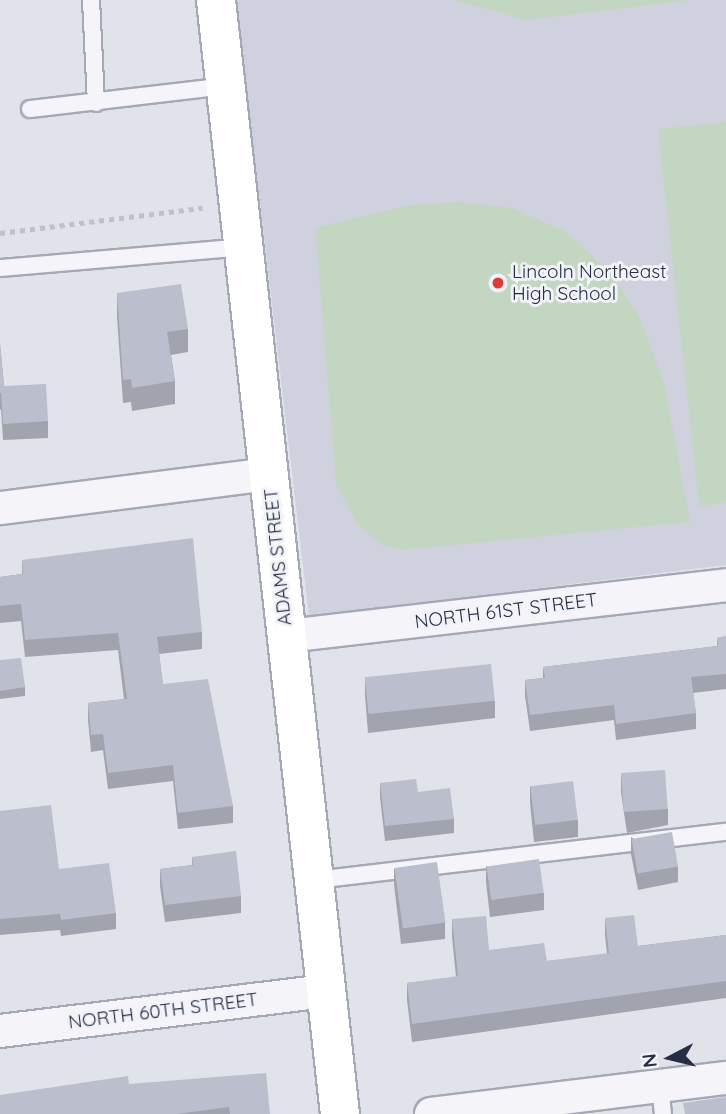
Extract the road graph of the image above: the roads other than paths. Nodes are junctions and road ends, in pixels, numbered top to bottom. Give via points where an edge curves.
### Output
1 (91, 0) edge
2 (216, 0) edge
3 (226, 86) junction
4 (96, 103) junction
5 (30, 109) dead end
6 (243, 247) junction
7 (0, 268) edge
8 (268, 474) junction
9 (0, 508) edge
10 (726, 585) edge
11 (287, 636) junction
12 (726, 832) edge
13 (315, 880) junction
14 (327, 991) junction
15 (0, 1031) edge
16 (726, 1078) edge
17 (661, 1100) edge
18 (341, 1114) edge
19 (430, 1114) edge

1 - 4 lane
2 - 3 main road, ADAMS STREET
3 - 4 lane
3 - 6 main road, ADAMS STREET
4 - 5 lane
6 - 7 lane
6 - 8 main road, ADAMS STREET
8 - 9 street
8 - 11 main road, ADAMS STREET
10 - 11 street, NORTH 61ST STREET
11 - 13 main road, ADAMS STREET
12 - 13 lane
13 - 14 main road, ADAMS STREET
14 - 15 street, NORTH 60TH STREET
14 - 18 main road, ADAMS STREET
16 - 17 street
17 - 19 street

